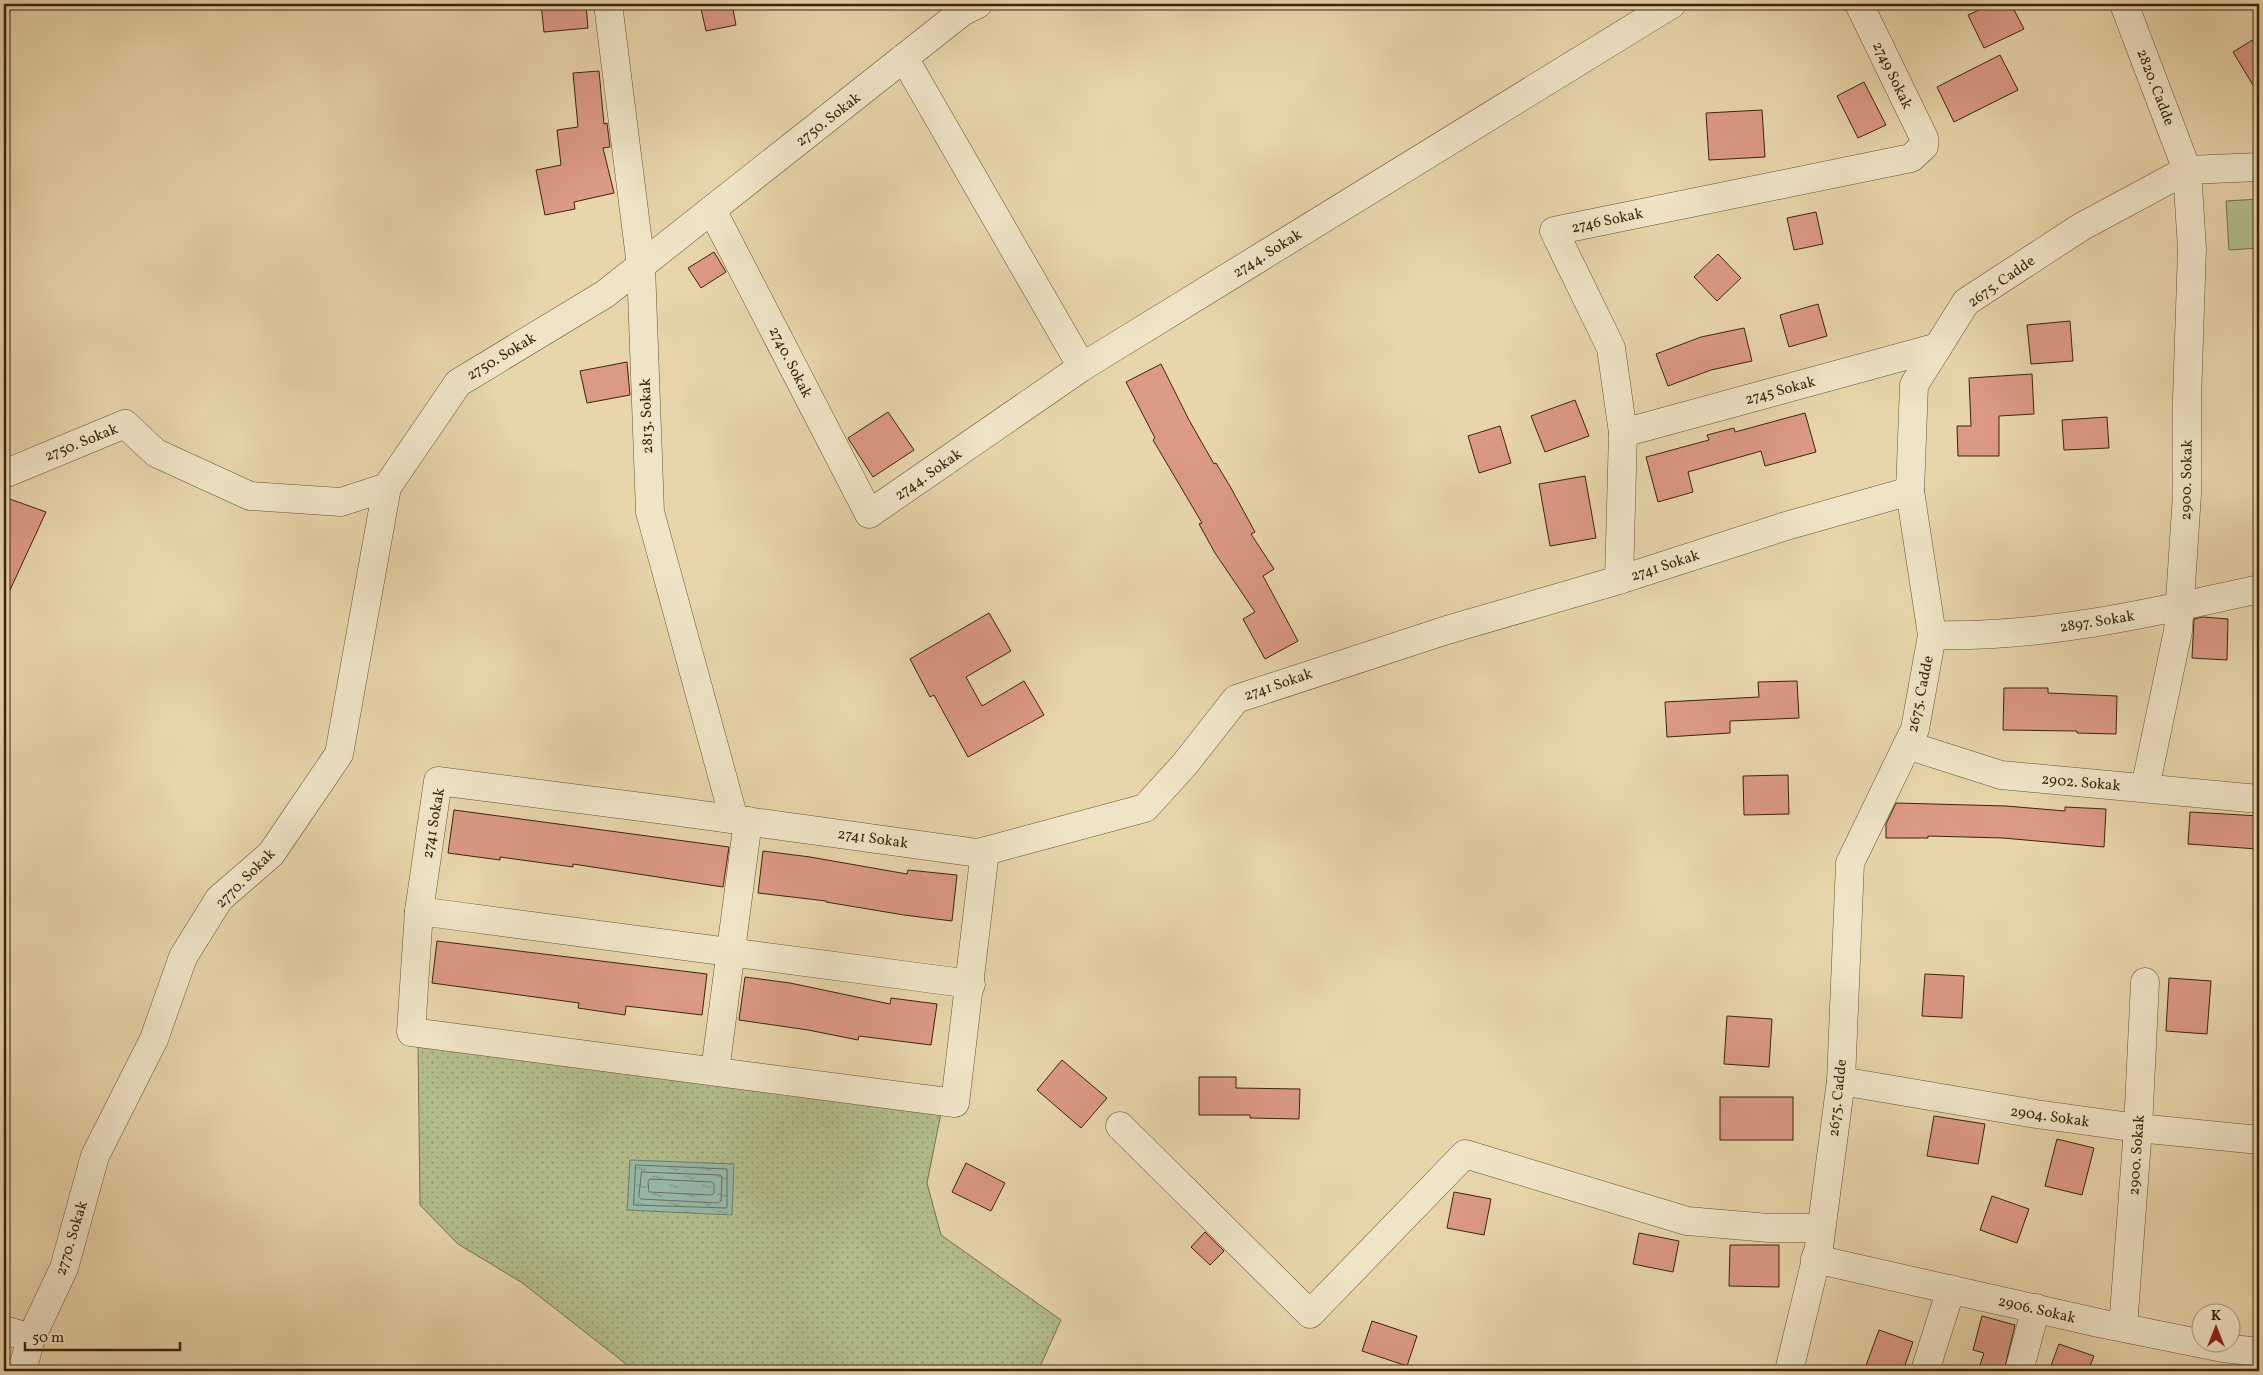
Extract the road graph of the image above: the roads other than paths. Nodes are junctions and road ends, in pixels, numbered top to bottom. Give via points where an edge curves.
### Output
1 (608, 4) edge
2 (978, 4) edge
3 (1672, 4) edge
4 (1859, 4) edge
5 (2124, 4) edge
6 (904, 58) junction
7 (1924, 146) joint
8 (2259, 167) edge
9 (2188, 170) junction
10 (712, 210) junction
11 (641, 266) junction
12 (1938, 346) junction
13 (1082, 366) junction
14 (1623, 433) junction
15 (4, 474) edge
16 (387, 487) junction
17 (1910, 491) junction
18 (869, 514) joint
19 (1619, 580) junction
20 (2259, 589) edge
21 (2180, 607) junction
22 (1932, 635) junction
23 (1907, 745) junction
24 (2145, 788) junction
25 (2259, 799) edge
26 (741, 820) junction
27 (985, 851) junction
28 (419, 910) junction
29 (730, 952) junction
30 (2145, 982) dead end
31 (971, 984) junction
32 (715, 1071) junction
33 (1841, 1081) junction
34 (1120, 1126) dead end
35 (2138, 1128) junction
36 (2259, 1140) edge
37 (1821, 1228) junction
38 (1815, 1259) junction
39 (1950, 1289) junction
40 (2036, 1308) junction
41 (2123, 1327) junction
42 (4, 1330) edge
43 (31, 1338) junction
44 (2259, 1352) edge
45 (22, 1371) edge
46 (1789, 1371) edge
47 (1925, 1371) edge
48 (2018, 1371) edge

1 - 11 street, 2813. Sokak
2 - 6 street, 2750. Sokak via 962,12
3 - 13 street, 2744. Sokak
4 - 7 street, 2749 Sokak via 1924,138
5 - 9 street, 2820. Cadde
6 - 10 street, 2750. Sokak
6 - 13 street
7 - 14 street, 2746 Sokak via 1910,158 1554,232 1611,348
8 - 9 street
9 - 12 street, 2675. Cadde via 2080,227 1966,302
9 - 21 street, 2900. Sokak via 2192,249 2188,494
10 - 11 street, 2750. Sokak
10 - 18 street, 2740. Sokak
11 - 16 street, 2750. Sokak via 605,294 458,383
11 - 26 street, 2813. Sokak via 650,512
12 - 14 street, 2745 Sokak
12 - 17 street, 2675. Cadde via 1914,385
13 - 18 street, 2744. Sokak
14 - 19 street, 2746 Sokak
15 - 16 street, 2750. Sokak via 125,424 156,453 250,496 341,502
16 - 43 street, 2770. Sokak via 340,754 271,854 220,899 183,957 154,1039 95,1156 64,1268
17 - 19 street, 2741 Sokak via 1786,526
17 - 22 street, 2675. Cadde
19 - 27 street, 2741 Sokak via 1428,636 1236,699 1185,764 1145,808
20 - 21 street, 2897. Sokak
21 - 22 street, 2897. Sokak via 2078,626 1981,636
21 - 24 street, 2900. Sokak via 2178,631
22 - 23 street, 2675. Cadde via 1915,729
23 - 24 street, 2902. Sokak via 2001,775
23 - 33 street, 2675. Cadde via 1850,863
24 - 25 street, 2902. Sokak
26 - 27 street, 2741 Sokak via 978,853
26 - 28 street, 2741 Sokak via 438,781
26 - 29 street
27 - 31 street
28 - 29 street
28 - 32 street via 411,1032
29 - 31 street
29 - 32 street
30 - 35 street, 2900. Sokak
31 - 32 street via 955,1103
33 - 35 street, 2904. Sokak
33 - 37 street, 2675. Cadde
34 - 37 street via 1310,1314 1465,1154 1688,1221 1769,1228
35 - 36 street, 2904. Sokak
35 - 41 street, 2900. Sokak
37 - 38 street, 2675. Cadde
38 - 39 street, 2906. Sokak
38 - 46 street, 2675. Cadde
39 - 40 street, 2906. Sokak
39 - 47 street
40 - 41 street, 2906. Sokak
40 - 48 street
41 - 44 street, 2906. Sokak via 2223,1348
42 - 43 street
43 - 45 street, 2770. Sokak

